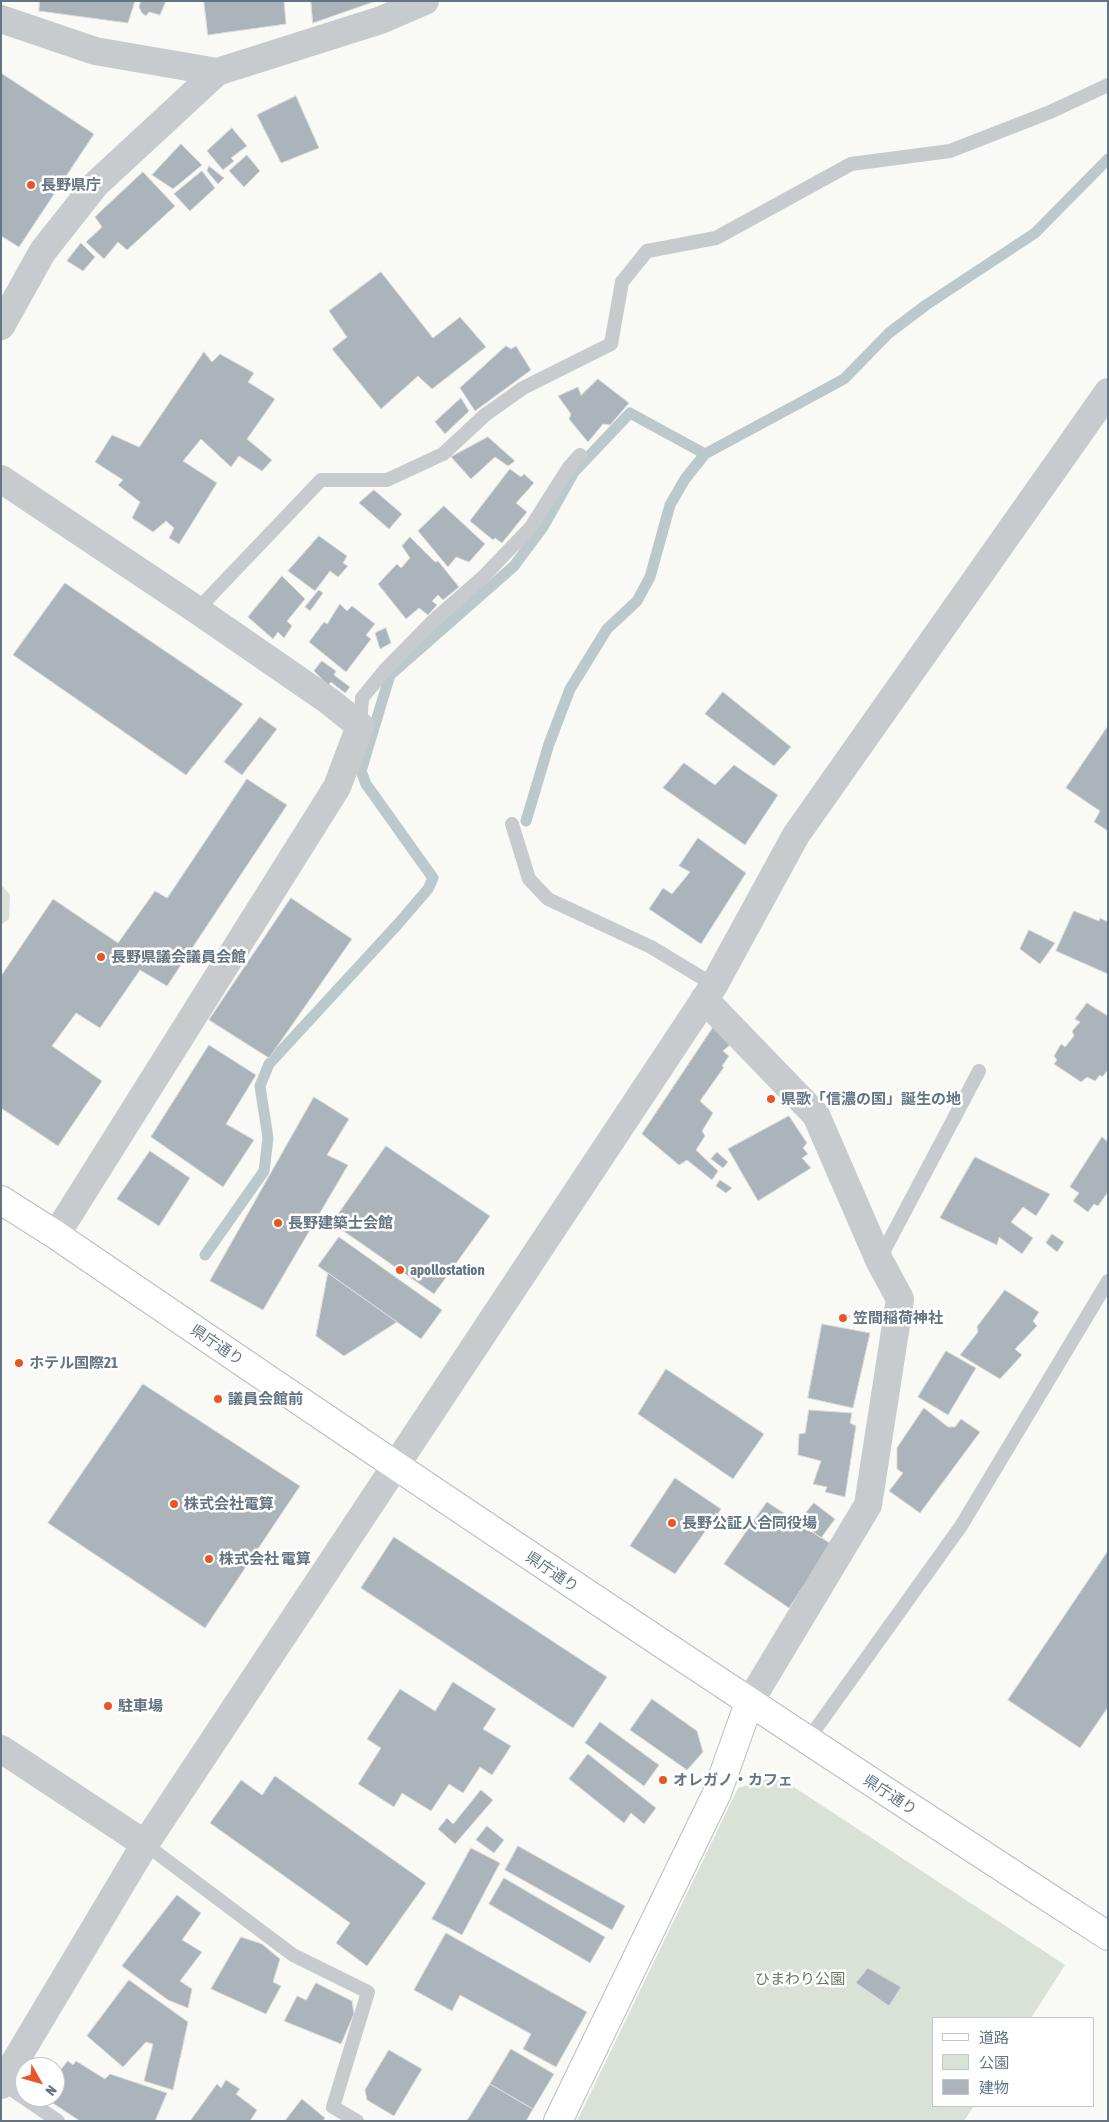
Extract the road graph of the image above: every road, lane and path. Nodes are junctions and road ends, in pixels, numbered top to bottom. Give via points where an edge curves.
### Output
1 (425, 1) edge
2 (1, 18) edge
3 (217, 72) junction
4 (1108, 85) edge
5 (1, 326) edge
6 (1108, 392) edge
7 (580, 455) dead end
8 (1, 479) edge
9 (197, 610) junction
10 (360, 726) junction
11 (512, 824) dead end
12 (709, 992) junction
13 (979, 1071) dead end
14 (1, 1200) edge
15 (56, 1235) junction
16 (879, 1260) junction
17 (1108, 1281) edge
18 (396, 1467) junction
19 (749, 1703) junction
20 (807, 1741) junction
21 (1, 1749) edge
22 (145, 1844) junction
23 (1108, 1936) edge
24 (2, 2084) edge
25 (58, 2121) edge
26 (357, 2121) edge
27 (558, 2121) edge

1 - 3 street via 381,20
2 - 3 street via 95,51
3 - 5 street via 96,184 43,251
4 - 9 lane via 1050,112 950,151 851,164 716,238 647,251 622,282 611,344 523,388 485,415 443,454 387,480 321,480
6 - 12 street via 796,835
7 - 10 lane via 531,528 483,577 434,620 362,698
8 - 9 street
9 - 10 street
10 - 15 street via 337,787
11 - 12 lane via 529,879 548,899 651,946
12 - 16 street via 816,1115
12 - 18 street
13 - 16 lane
14 - 15 main road, 県庁通り
15 - 18 main road, 県庁通り
16 - 19 street via 900,1299 868,1505
17 - 20 lane via 961,1526
18 - 19 main road, 県庁通り
18 - 22 street
19 - 20 main road, 県庁通り
19 - 27 main road via 717,1792
20 - 23 main road, 県庁通り
21 - 22 street
22 - 24 street
22 - 26 lane via 293,1955 368,1992 333,2107
24 - 25 lane

